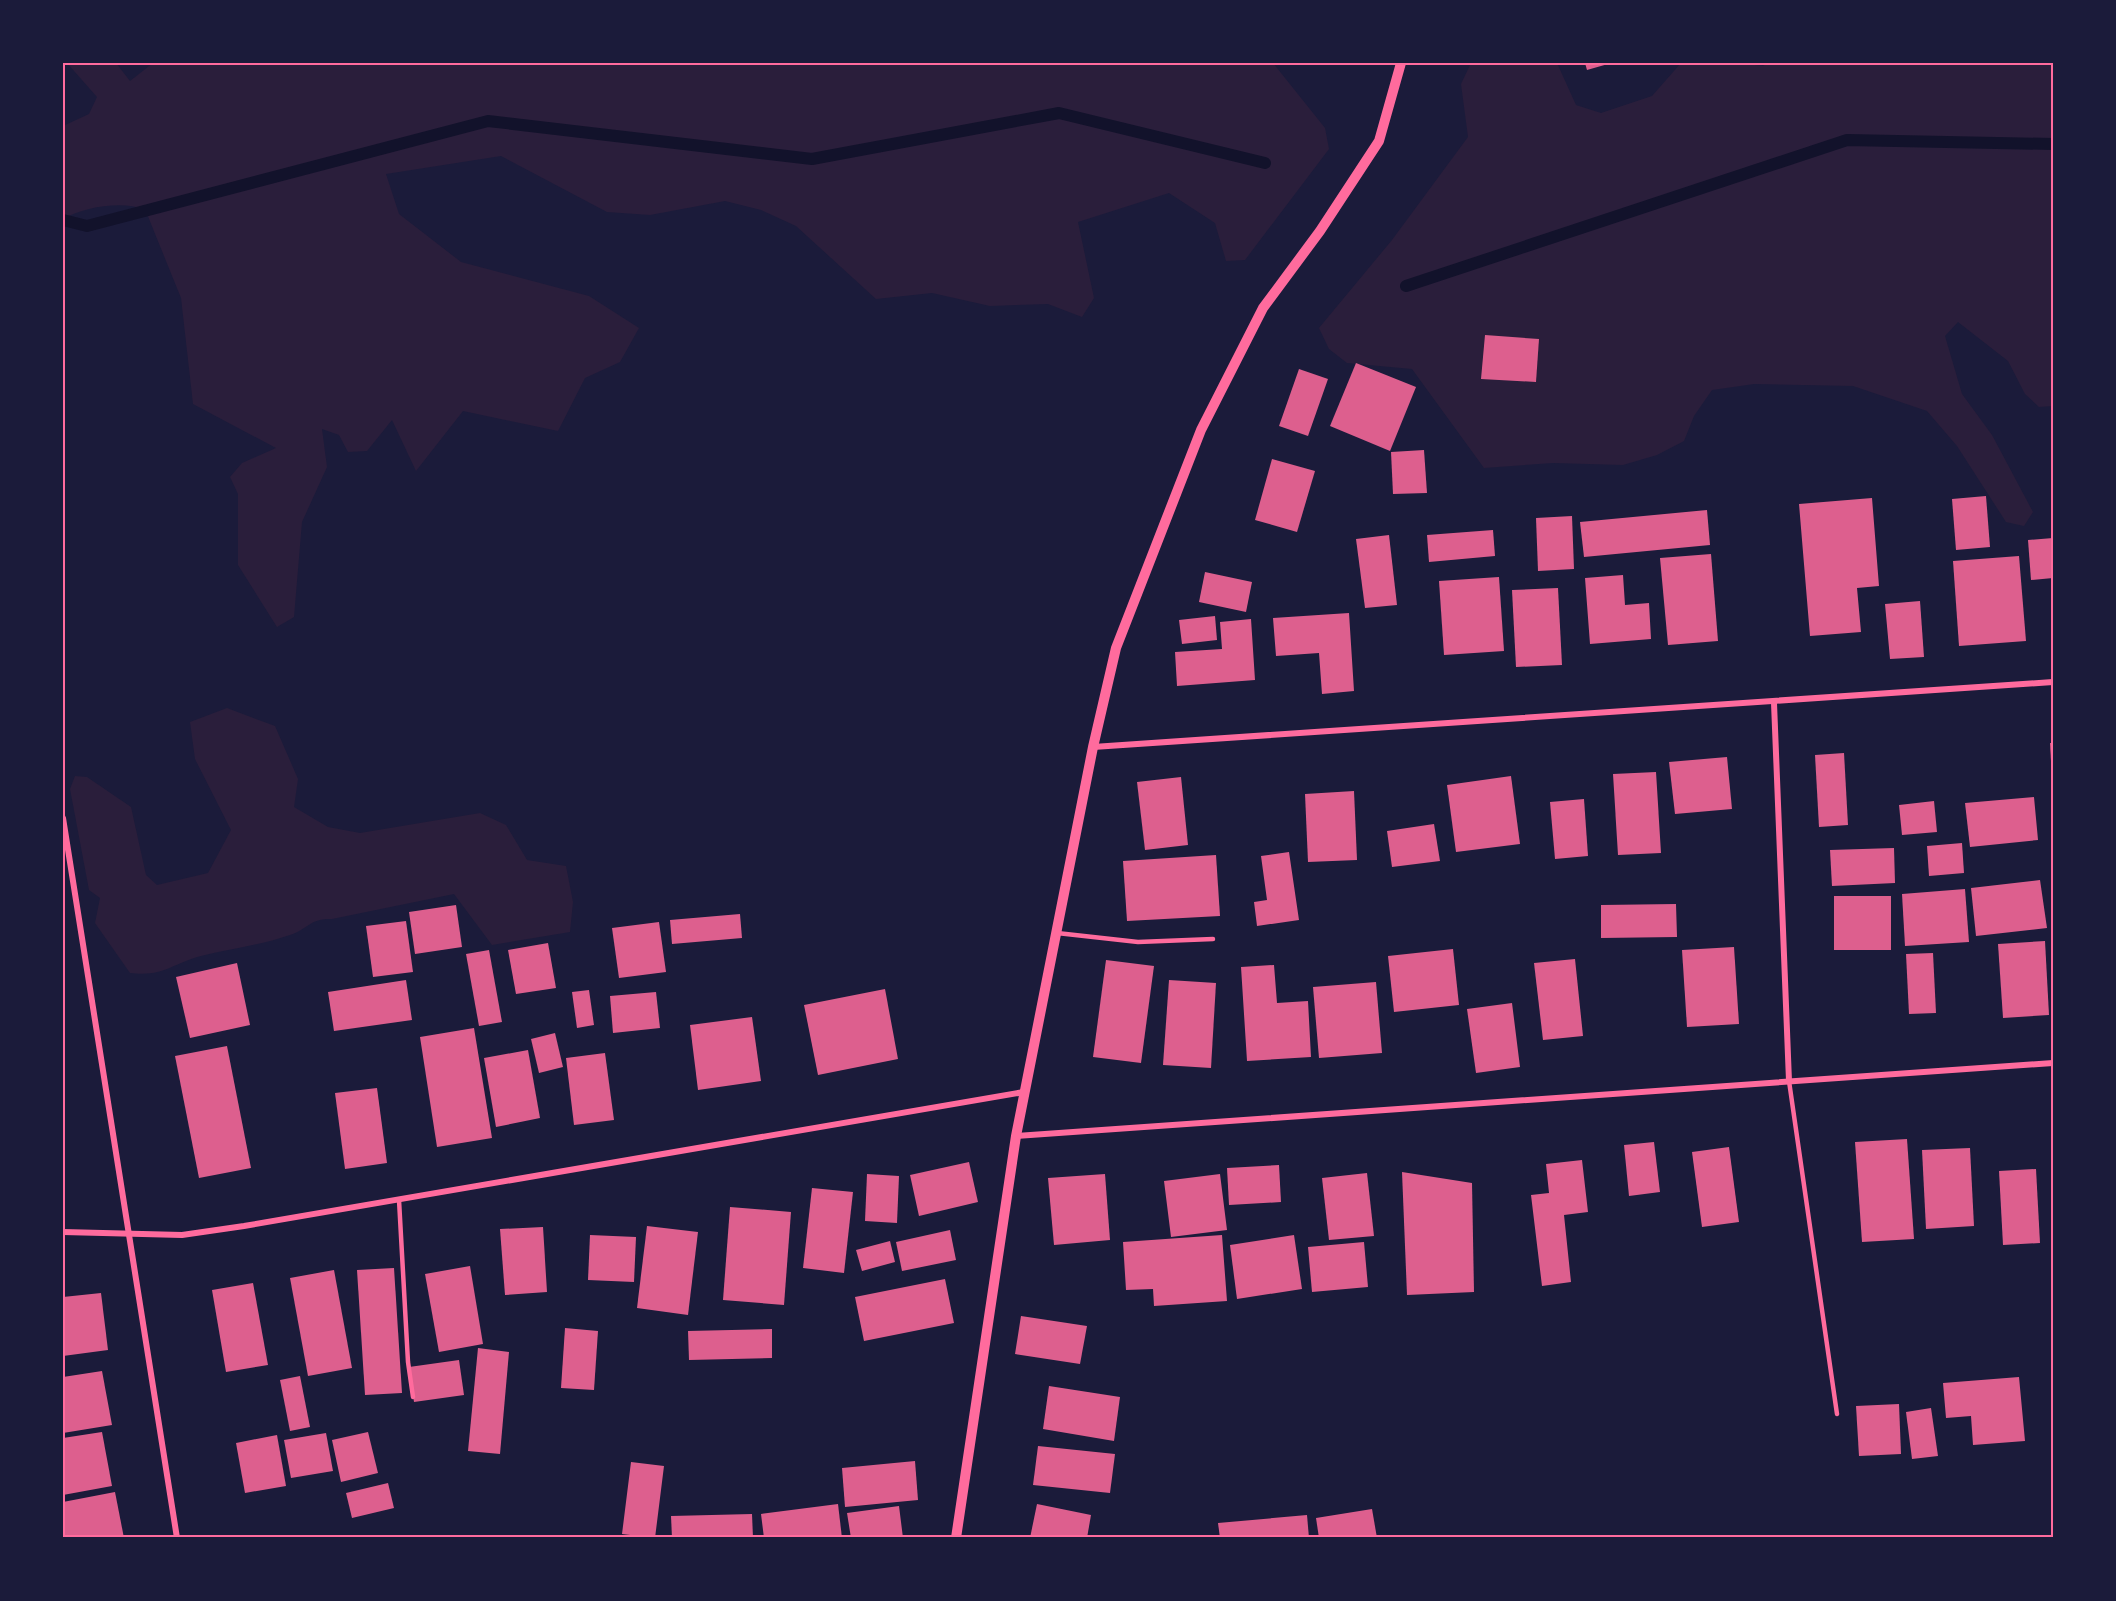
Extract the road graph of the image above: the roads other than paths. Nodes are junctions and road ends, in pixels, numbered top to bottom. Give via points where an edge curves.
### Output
1 (1401, 63) edge
2 (2053, 682) edge
3 (1774, 703) junction
4 (1093, 747) junction
5 (63, 818) edge
6 (1056, 933) junction
7 (1213, 939) dead end
8 (2053, 1063) edge
9 (1789, 1081) junction
10 (1024, 1092) junction
11 (1016, 1136) junction
12 (399, 1200) junction
13 (63, 1232) edge
14 (129, 1234) junction
15 (413, 1397) dead end
16 (1837, 1414) dead end
17 (177, 1538) edge
18 (956, 1538) edge

1 - 4 street via 1379,141 1263,308 1202,430 1116,648
2 - 3 street
3 - 4 street
3 - 9 street
4 - 6 street
5 - 14 street
6 - 7 lane via 1138,942
6 - 10 street
8 - 9 street
9 - 11 street
9 - 16 lane
10 - 11 street
10 - 12 street
11 - 18 street
12 - 14 street via 182,1235
12 - 15 lane
13 - 14 street
14 - 17 street

